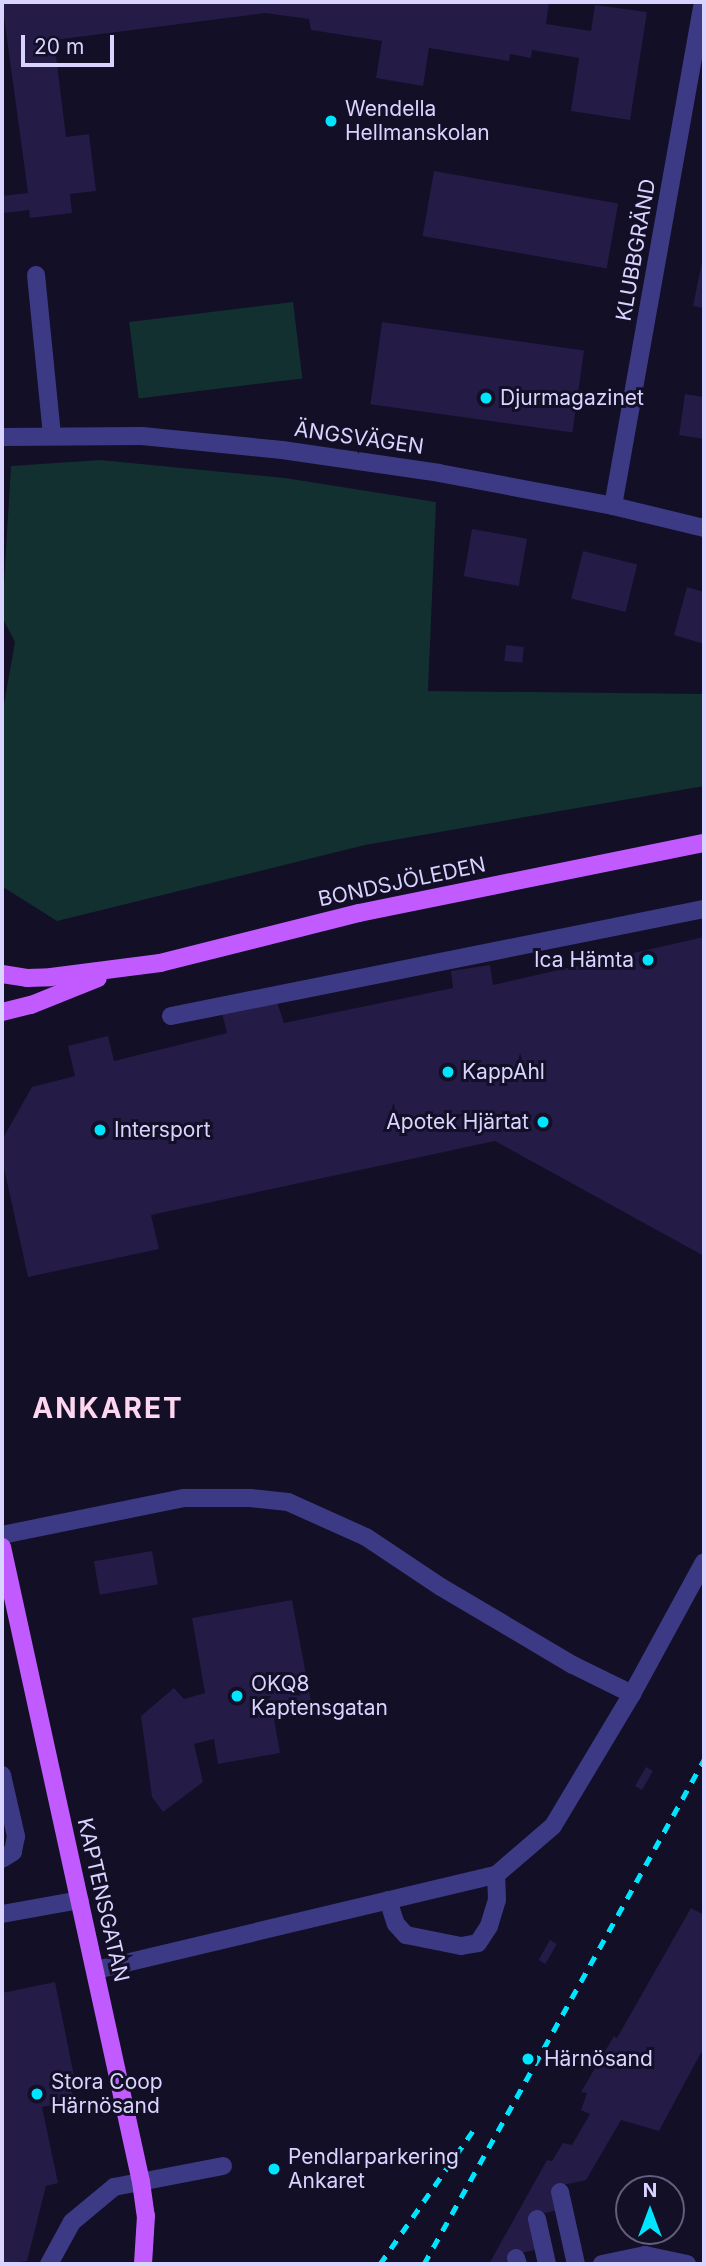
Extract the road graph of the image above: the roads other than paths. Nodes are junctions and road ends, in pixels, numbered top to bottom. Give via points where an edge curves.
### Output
1 (703, 2) edge
2 (36, 275) dead end
3 (52, 435) junction
4 (2, 437) edge
5 (613, 506) junction
6 (704, 528) edge
7 (704, 843) edge
8 (704, 909) edge
9 (111, 971) junction
10 (2, 974) edge
11 (2, 1012) edge
12 (172, 1016) dead end
13 (2, 1535) edge
14 (2, 1547) edge
15 (704, 1562) edge
16 (9, 1617) edge
17 (632, 1694) junction
18 (2, 1776) edge
19 (2, 1858) edge
20 (496, 1875) junction
21 (80, 1900) junction
22 (388, 1900) junction
23 (2, 1914) edge
24 (96, 1970) junction
25 (223, 2166) dead end
26 (141, 2182) junction
27 (560, 2192) dead end
28 (537, 2219) dead end
29 (49, 2264) edge
30 (143, 2264) edge
31 (547, 2264) edge
32 (576, 2264) edge
33 (602, 2264) edge
34 (687, 2264) edge

1 - 5 street, KLUBBGRÄND
2 - 3 street
3 - 4 street, ÄNGSVÄGEN
3 - 5 street, ÄNGSVÄGEN via 142,436 282,450 439,472
5 - 6 street, ÄNGSVÄGEN
7 - 9 main road, BONDSJÖLEDEN via 359,913 247,943
8 - 12 street
9 - 10 main road, BONDSJÖLEDEN via 27,978
9 - 11 main road, BONDSJÖLEDEN via 31,1005
13 - 17 street via 184,1499 288,1502 366,1537 573,1665
14 - 16 main road, KAPTENSGATAN
15 - 17 street
16 - 21 main road, KAPTENSGATAN
17 - 20 street via 553,1826
18 - 19 street via 16,1836 13,1852
20 - 22 street
20 - 22 street via 497,1900 478,1943 461,1945 406,1935 396,1924
21 - 23 street
21 - 24 main road, KAPTENSGATAN
22 - 24 street
24 - 26 main road, KAPTENSGATAN
25 - 26 street
26 - 29 street via 114,2187 72,2222
26 - 30 main road, KAPTENSGATAN via 146,2216
27 - 32 street
28 - 31 street
33 - 34 street via 645,2255

